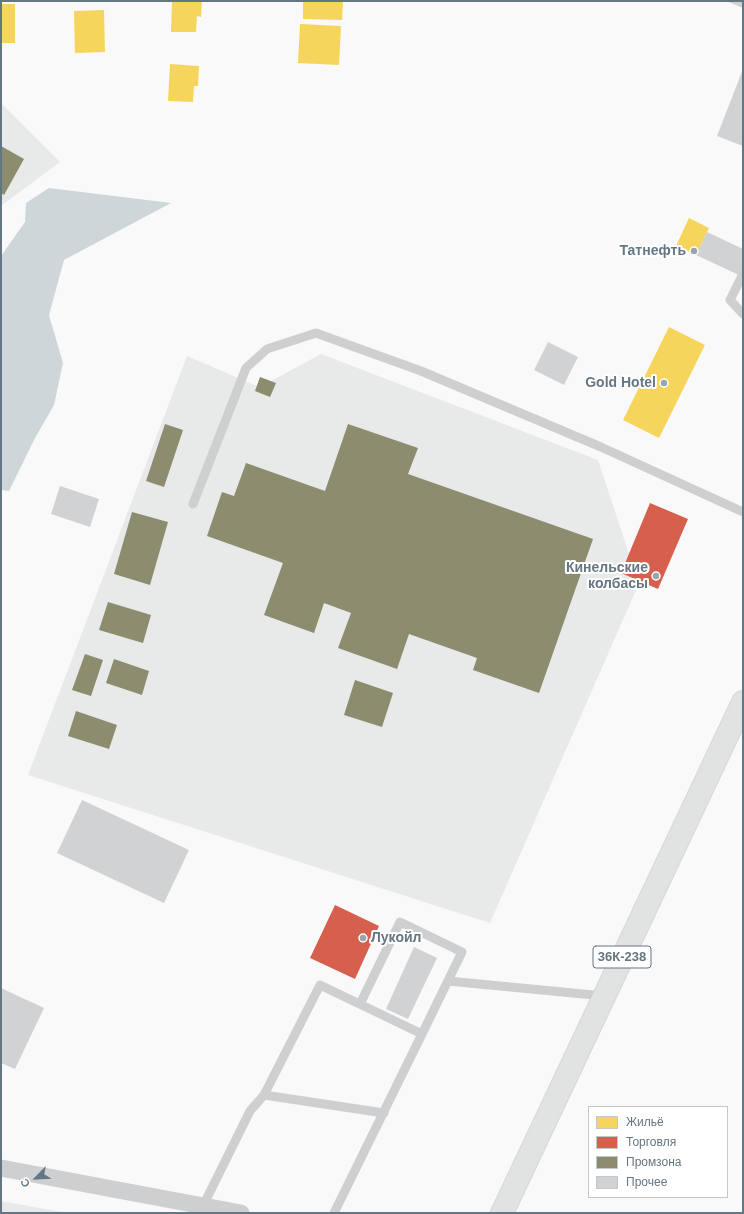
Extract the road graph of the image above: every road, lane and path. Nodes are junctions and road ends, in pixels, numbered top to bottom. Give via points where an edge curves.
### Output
1 (743, 274) edge
2 (743, 314) edge
3 (193, 504) dead end
4 (743, 512) edge
5 (743, 702) edge
6 (448, 981) junction
7 (604, 996) junction
8 (360, 1004) junction
9 (422, 1034) junction
10 (264, 1095) junction
11 (384, 1112) junction
12 (1, 1168) edge
13 (203, 1206) junction
14 (241, 1213) edge
15 (334, 1213) edge
16 (502, 1213) edge

1 - 2 lane via 730,300
3 - 4 lane via 246,368 266,349 316,332 421,371 601,447
5 - 7 main road, 36К-238
6 - 7 lane
6 - 8 lane via 462,952 400,922
6 - 9 lane
7 - 16 main road, 36К-238
8 - 9 lane
8 - 10 lane via 320,984
9 - 11 lane
10 - 11 lane
10 - 13 lane via 250,1112
11 - 15 lane
12 - 13 street
13 - 14 street

